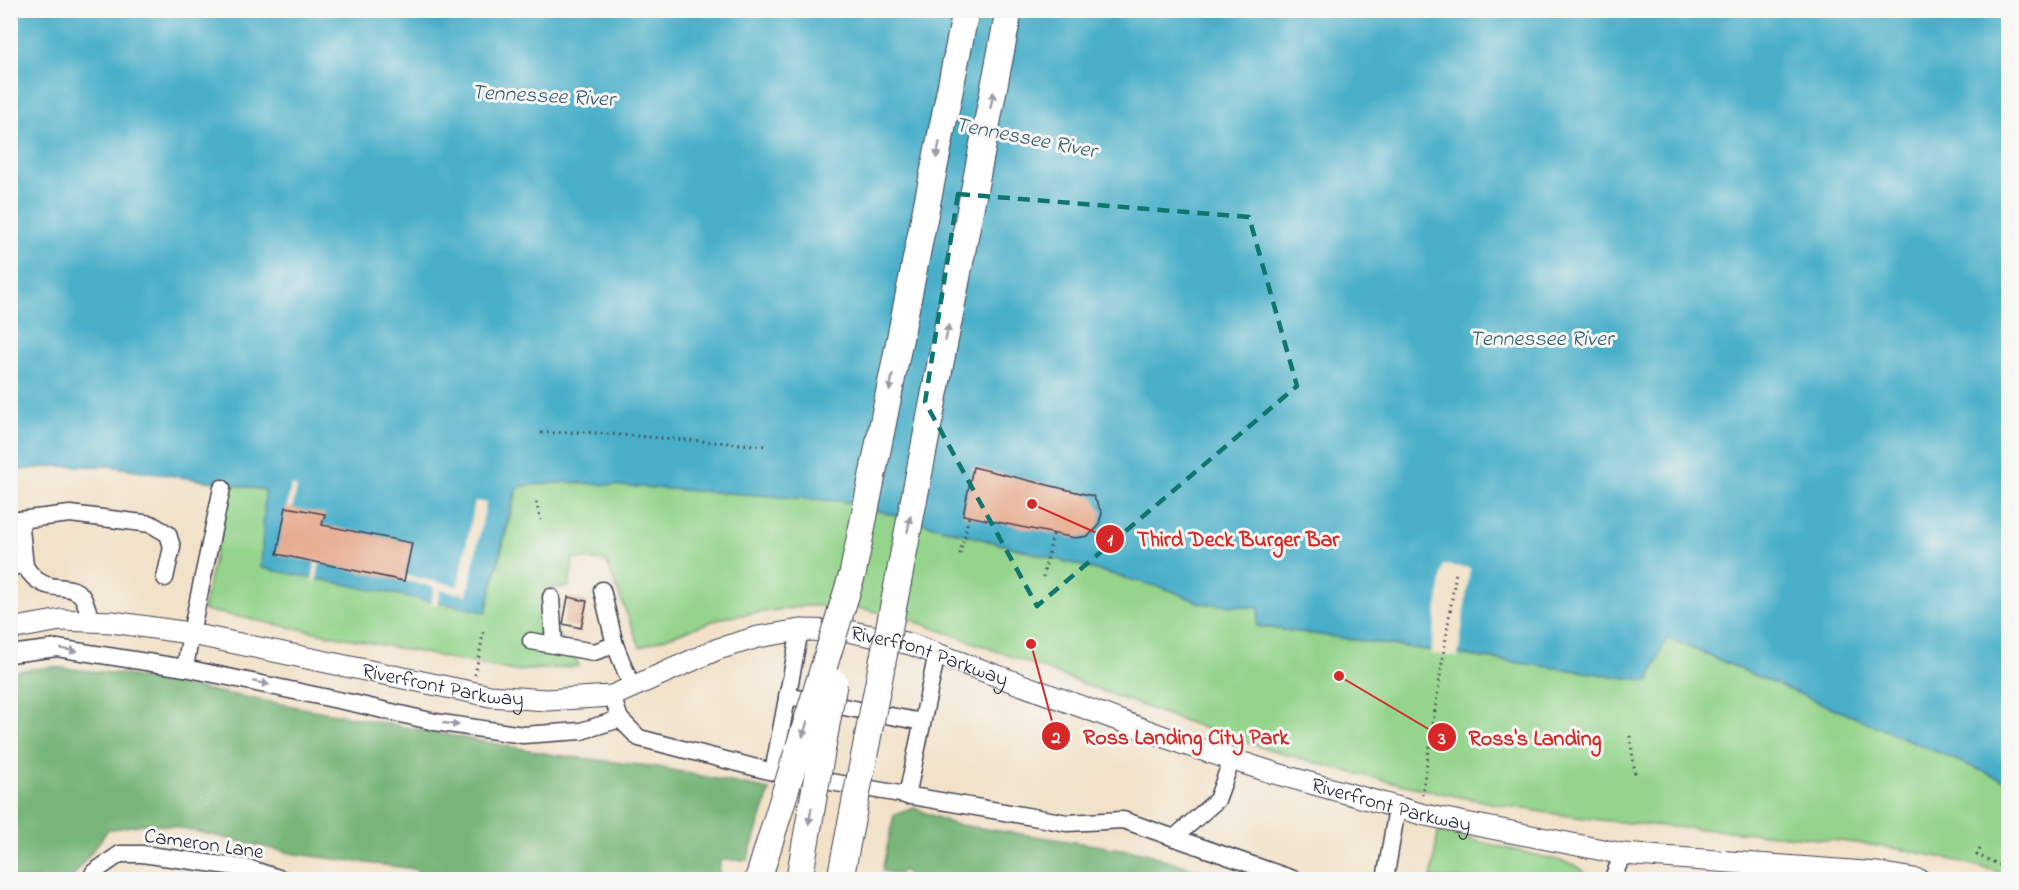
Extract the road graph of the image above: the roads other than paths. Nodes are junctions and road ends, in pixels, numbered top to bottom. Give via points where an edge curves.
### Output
1 (966, 10) edge
2 (1009, 10) edge
3 (222, 488) dead end
4 (15, 521) edge
5 (18, 566) edge
6 (853, 572) junction
7 (165, 578) dead end
8 (898, 582) junction
9 (602, 590) dead end
10 (551, 597) dead end
11 (102, 622) junction
12 (10, 629) edge
13 (800, 630) junction
14 (191, 633) junction
15 (531, 641) dead end
16 (10, 642) edge
17 (554, 645) junction
18 (615, 645) junction
19 (937, 653) junction
20 (10, 654) edge
21 (185, 668) junction
22 (632, 687) junction
23 (612, 696) junction
24 (788, 696) junction
25 (620, 719) junction
26 (922, 722) junction
27 (1232, 759) junction
28 (773, 772) junction
29 (907, 796) junction
30 (1397, 808) junction
31 (1174, 838) junction
32 (1623, 854) junction
33 (90, 879) edge
34 (285, 879) edge
35 (758, 879) edge
36 (798, 879) edge
37 (840, 879) edge
38 (857, 879) edge
39 (1296, 879) edge
40 (1385, 879) edge
41 (1612, 879) edge
42 (1920, 879) edge

1 -> 6 highway
8 -> 2 highway
3 - 14 street
4 - 5 street
4 - 7 street via 70,514 151,524 168,534 172,547
5 - 11 street via 49,587 77,591
6 -> 35 highway, bridge
6 -> 36 highway, bridge
8 - 37 highway, bridge
8 - 38 highway, bridge
9 - 18 street
10 - 17 street
11 - 12 main road, Riverfront Parkway via 61,620
11 - 14 main road, Riverfront Parkway
11 - 16 main road, Riverfront Parkway via 27,635
13 - 19 main road, Riverfront Parkway via 848,632
13 - 22 main road, Riverfront Parkway via 718,649
13 - 24 street
14 - 21 street
14 - 23 main road, Riverfront Parkway via 490,696 546,700
15 - 17 street
17 - 18 street via 594,652
18 - 22 street
19 - 26 street
19 - 27 main road, Riverfront Parkway
20 -> 21 street via 57,648
21 -> 25 street via 435,722 523,735 581,731
22 - 23 main road, Riverfront Parkway
23 - 25 street
24 - 26 street
24 - 28 street
25 - 28 street via 639,738
26 - 29 street
27 - 30 main road, Riverfront Parkway
27 - 31 street via 1217,800
28 - 29 street
29 - 31 street via 1067,823 1123,820
30 - 32 main road, Riverfront Parkway
30 - 40 street
31 - 39 street
32 - 41 street
32 - 42 main road, Riverfront Parkway
33 - 34 street, Cameron Lane via 120,854 251,869

